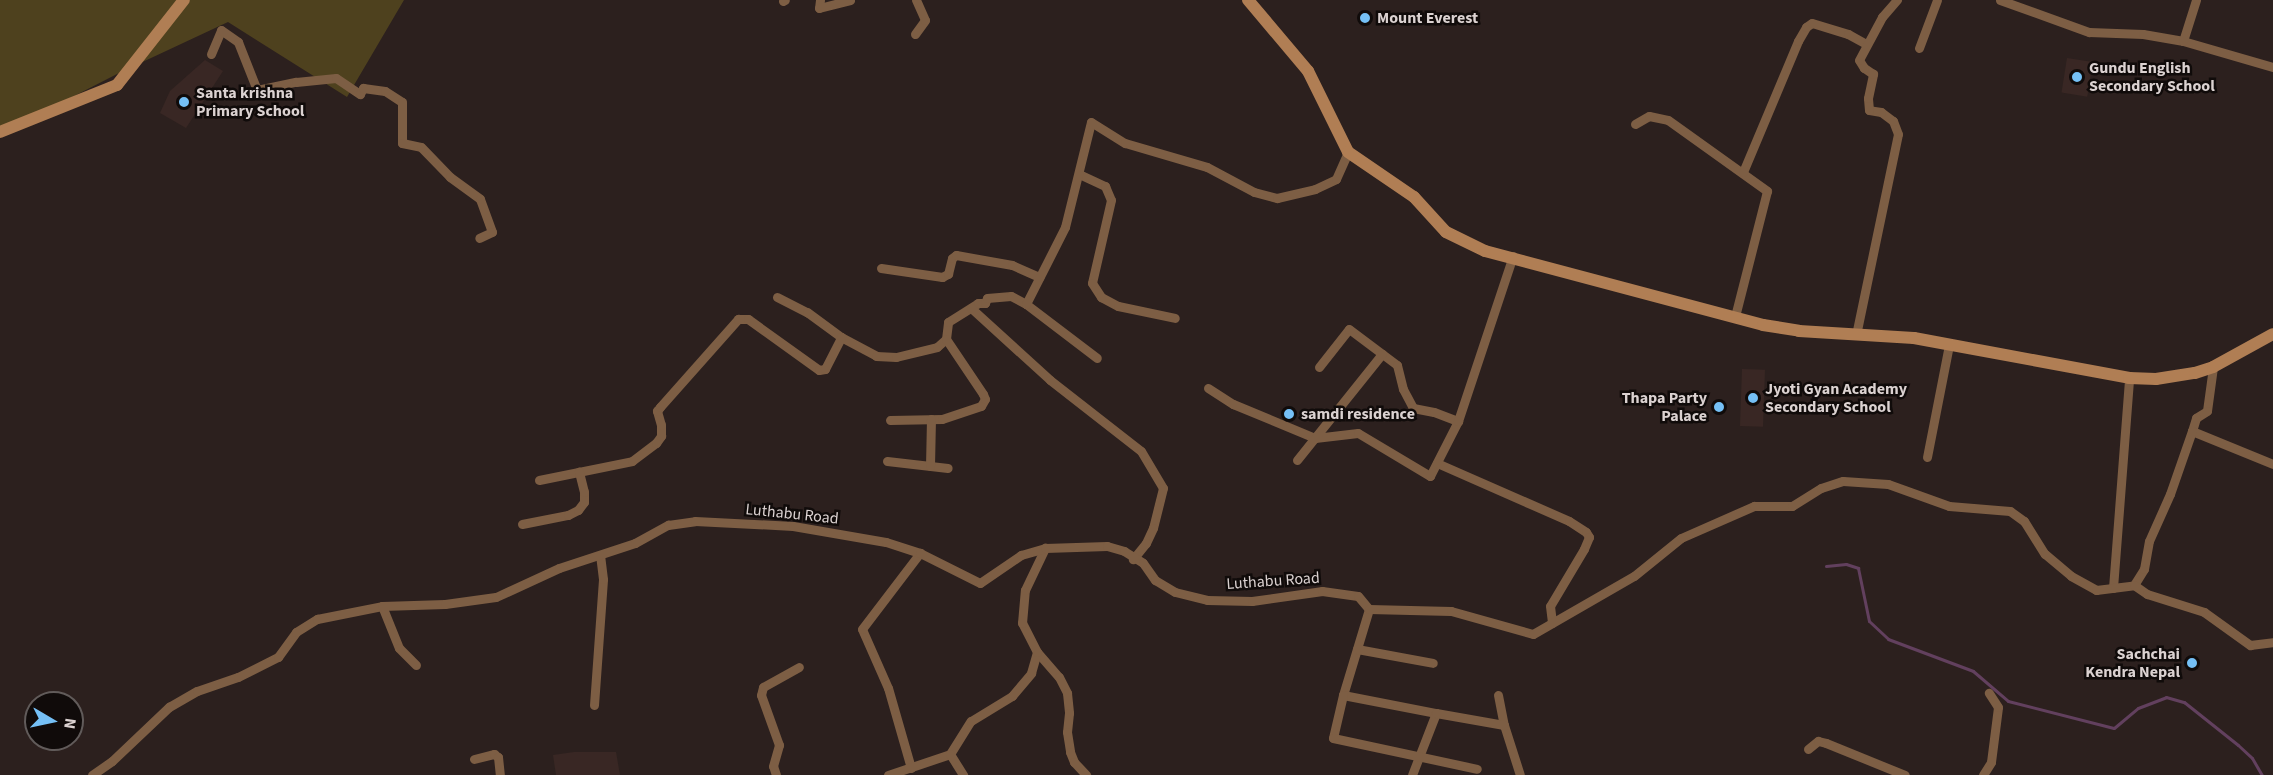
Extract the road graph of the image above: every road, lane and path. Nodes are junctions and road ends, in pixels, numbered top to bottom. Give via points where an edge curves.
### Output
1 (184, 0) edge
2 (820, 0) edge
3 (850, 0) edge
4 (916, 0) edge
5 (1248, 0) edge
6 (1897, 0) edge
7 (1936, 0) edge
8 (2000, 0) edge
9 (2196, 0) edge
10 (915, 34) dead end
11 (2183, 41) junction
12 (1866, 44) junction
13 (1919, 48) dead end
14 (211, 54) dead end
15 (2273, 67) edge
16 (1635, 124) dead end
17 (0, 132) edge
18 (1348, 152) junction
19 (1743, 172) junction
20 (1079, 174) junction
21 (479, 238) dead end
22 (1514, 256) junction
23 (881, 268) dead end
24 (1039, 277) junction
25 (777, 297) dead end
26 (1026, 304) junction
27 (971, 308) junction
28 (1735, 317) junction
29 (1176, 318) dead end
30 (2273, 333) edge
31 (1856, 335) junction
32 (841, 337) junction
33 (946, 339) junction
34 (1949, 345) junction
35 (1382, 354) junction
36 (1097, 358) dead end
37 (1319, 367) dead end
38 (2213, 367) junction
39 (2129, 378) junction
40 (1208, 388) dead end
41 (931, 419) junction
42 (890, 420) dead end
43 (1458, 421) junction
44 (2192, 431) junction
45 (1315, 438) junction
46 (1927, 458) dead end
47 (1297, 459) dead end
48 (887, 461) dead end
49 (1437, 463) junction
50 (2273, 464) edge
51 (930, 466) junction
52 (948, 468) dead end
53 (579, 472) junction
54 (539, 480) dead end
55 (522, 524) dead end
56 (1045, 548) junction
57 (920, 553) junction
58 (600, 555) junction
59 (1133, 559) junction
60 (2134, 585) junction
61 (2113, 588) junction
62 (382, 606) junction
63 (1369, 609) junction
64 (1552, 623) junction
65 (2273, 642) edge
66 (1357, 649) junction
67 (1036, 652) junction
68 (1433, 663) dead end
69 (416, 665) dead end
70 (799, 667) dead end
71 (1989, 693) dead end
72 (1343, 695) junction
73 (1498, 695) dead end
74 (594, 705) dead end
75 (1436, 713) junction
76 (1504, 725) junction
77 (1808, 749) dead end
78 (950, 754) junction
79 (1420, 758) junction
80 (474, 759) dead end
81 (911, 768) junction
82 (1477, 769) dead end
83 (92, 775) edge
84 (500, 775) edge
85 (776, 775) edge
86 (888, 775) edge
87 (963, 775) edge
88 (1086, 775) edge
89 (1412, 775) edge
90 (1520, 775) edge
91 (1905, 775) edge
92 (1983, 775) edge

1 - 17 main road via 117,86
2 - 3 street via 819,8
4 - 10 street via 925,20
5 - 18 main road via 1308,71
6 - 12 street
7 - 13 street
8 - 11 street via 2089,32 2143,34
9 - 11 street
11 - 15 street
12 - 19 street via 1812,22 1806,27
12 - 31 street via 1859,60 1873,74 1869,110 1881,112 1893,121 1898,134
14 - 21 street via 221,30 238,42 257,90 336,78 360,93 363,88 385,91 402,102 402,143 420,147 450,177 480,199 492,232
16 - 19 street via 1649,116 1668,120
18 - 20 street via 1336,179 1316,189 1277,198 1254,192 1207,167 1125,144 1092,122
18 - 22 main road via 1414,196 1446,232 1485,251
19 - 28 street via 1767,191
20 - 24 street via 1065,227
20 - 29 street via 1105,186 1111,200 1092,283 1101,297 1118,306
22 - 28 main road
22 - 43 street
23 - 24 street via 942,277 948,274 956,255 1012,265
24 - 26 street
25 - 32 street via 807,312
26 - 27 street via 1011,296 996,296
26 - 36 street
27 - 33 street via 948,322
27 - 59 street via 1050,380 1142,452 1163,488 1154,528
28 - 31 main road via 1799,331
30 - 38 main road
31 - 34 main road via 1914,338
32 - 33 street via 876,356 896,357 937,347
32 - 53 street via 825,369 819,370 748,319 738,319 660,406 657,411 661,436 656,443 632,461
33 - 41 street via 985,399 972,411
34 - 39 main road
34 - 46 street
35 - 37 street via 1349,329
35 - 43 street via 1397,364 1403,390 1413,408
35 - 45 street
38 - 39 main road via 2177,377
38 - 44 street via 2207,411 2196,418
39 - 61 street
40 - 45 street via 1233,404
41 - 42 street
41 - 51 street
43 - 49 street
44 - 50 street
44 - 60 street via 2148,541 2144,569
45 - 47 street
45 - 49 street via 1358,433 1430,476
48 - 51 street
49 - 64 street via 1586,532 1584,549 1550,606
51 - 52 street
53 - 54 street
53 - 55 street via 584,502 578,510
56 - 57 street, Luthabu Road via 1021,555 980,583
56 - 59 street, Luthabu Road via 1107,546 1124,551
56 - 67 street via 1025,590 1022,623
57 - 58 street, Luthabu Road via 793,526 695,521 668,525 635,543
57 - 81 street via 862,628 888,688
58 - 62 street, Luthabu Road via 559,568 496,597
58 - 74 street via 603,579
59 - 63 street, Luthabu Road via 1143,563 1155,580 1175,592 1207,600 1252,601 1322,591 1358,596
60 - 61 street
60 - 65 street via 2147,594 2204,612 2250,645
61 - 64 street via 2096,590 2071,576 2046,554 2024,521 2010,511 1949,507 1888,484 1843,481 1821,488 1792,506 1754,506 1681,538 1634,576
62 - 69 street via 399,648
62 - 83 street, Luthabu Road via 317,620 296,632 279,657 169,707
63 - 64 street via 1451,611 1533,634
63 - 66 street
66 - 68 street
66 - 72 street
67 - 78 street via 1031,673 997,707 971,721
67 - 88 street via 1059,677 1067,693 1070,752
70 - 85 street via 763,687 761,695 779,745 773,766
71 - 92 street via 1998,708 1991,762
72 - 75 street
72 - 79 street via 1333,738
73 - 76 street
75 - 76 street
75 - 79 street
76 - 90 street
77 - 91 street via 1818,741 1826,742
78 - 81 street
78 - 87 street
79 - 82 street
79 - 89 street
80 - 84 street via 492,754 498,757
81 - 86 street

